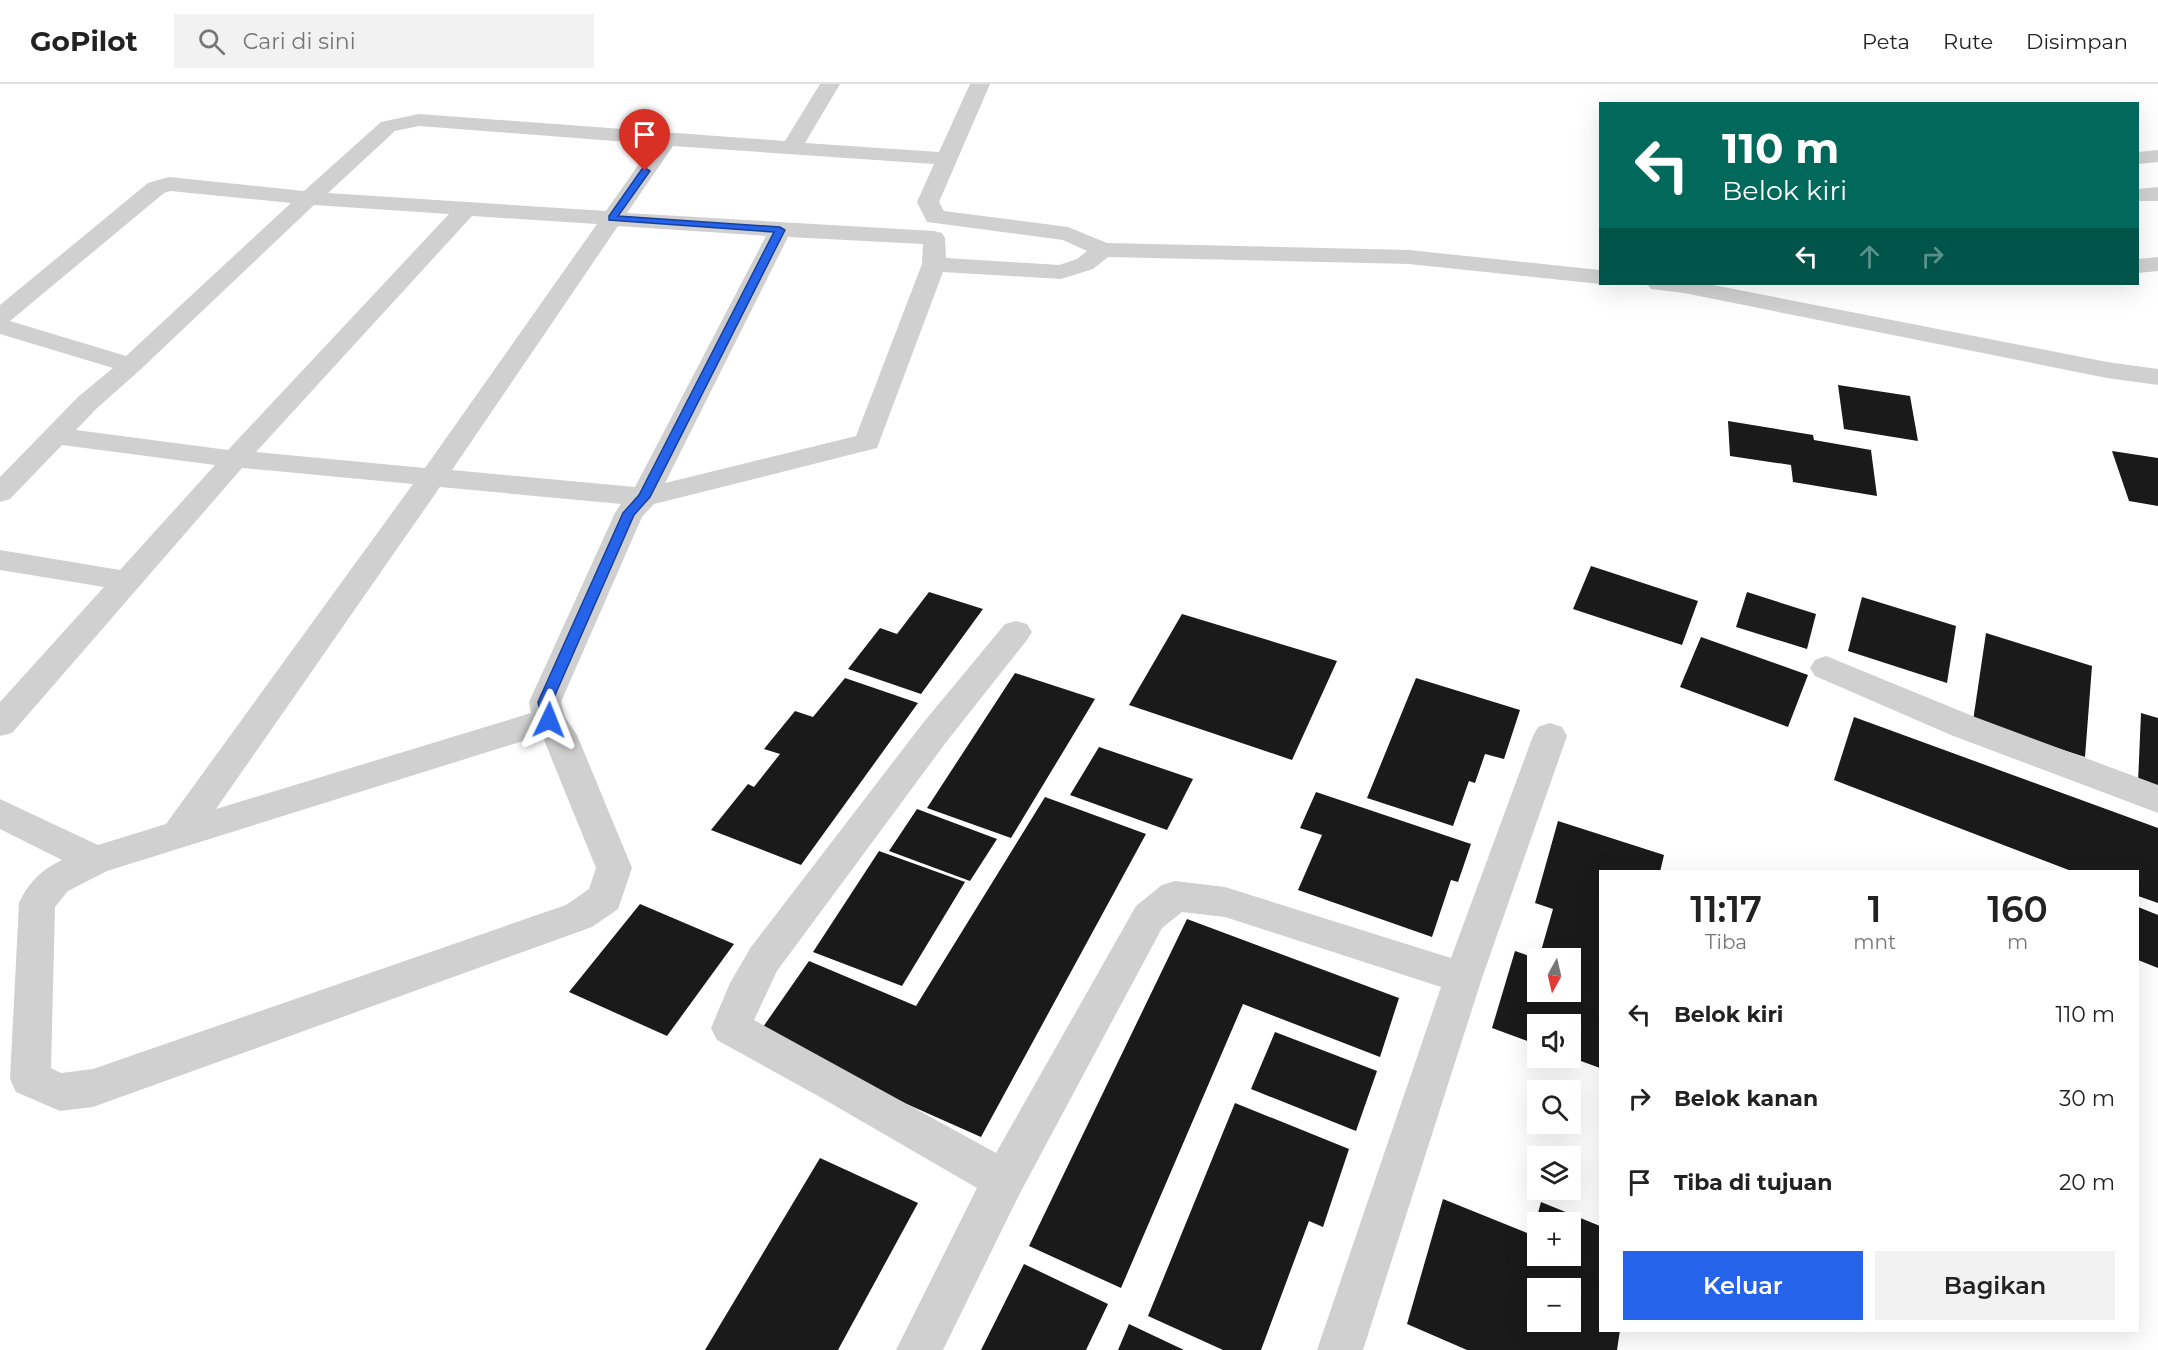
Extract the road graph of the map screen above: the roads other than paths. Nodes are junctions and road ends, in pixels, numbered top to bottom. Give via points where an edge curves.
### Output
1 (830, 84) edge
2 (980, 84) edge
3 (667, 139) junction
4 (791, 148) junction
5 (2158, 156) edge
6 (2139, 158) edge
7 (946, 159) junction
8 (2139, 195) edge
9 (2158, 195) edge
10 (309, 198) junction
11 (467, 208) junction
12 (612, 218) junction
13 (935, 227) junction
14 (780, 230) junction
15 (1102, 250) junction
16 (934, 264) junction
17 (2158, 264) edge
18 (2139, 266) edge
19 (1599, 277) edge
20 (1672, 285) edge
21 (0, 318) edge
22 (0, 326) edge
23 (131, 365) junction
24 (2158, 377) edge
25 (56, 436) junction
26 (235, 459) junction
27 (433, 477) junction
28 (0, 493) edge
29 (644, 497) junction
30 (0, 560) edge
31 (127, 581) junction
32 (1016, 632) dead end
33 (1826, 668) dead end
34 (549, 720) junction
35 (0, 724) edge
36 (1550, 736) dead end
37 (2158, 799) edge
38 (0, 813) edge
39 (179, 834) junction
40 (96, 860) junction
41 (1462, 978) junction
42 (1004, 1180) junction
43 (919, 1350) edge
44 (1340, 1350) edge

1 - 4 street
2 - 7 street
3 - 4 street
3 - 10 street via 419,120 388,126
3 - 12 street
4 - 7 street
5 - 6 street
7 - 13 street via 928,202
8 - 9 street
10 - 11 street
10 - 21 street via 169,184 156,188
10 - 23 street
11 - 12 street
11 - 26 street
12 - 14 street
12 - 27 street
13 - 14 street
13 - 15 street via 1068,234
13 - 16 street
14 - 29 street
15 - 16 street via 1085,264 1061,272
15 - 19 street via 1409,257
16 - 29 street via 867,442
17 - 18 street
20 - 24 street
22 - 23 street
23 - 25 street via 87,402
25 - 26 street
25 - 28 street
26 - 27 street
26 - 31 street
27 - 29 street
27 - 39 street
29 - 34 street via 629,513 545,702
30 - 31 street
31 - 35 street
32 - 42 street via 934,732 764,959 731,1028 809,1067
33 - 37 street via 1963,726
34 - 39 street
34 - 40 street via 561,735 614,868 605,898 579,916 93,1088 60,1092 30,1080 37,903 55,880
36 - 41 street
38 - 40 street
39 - 40 street
41 - 42 street via 1225,902 1175,896 1149,917
41 - 44 street
42 - 43 street

